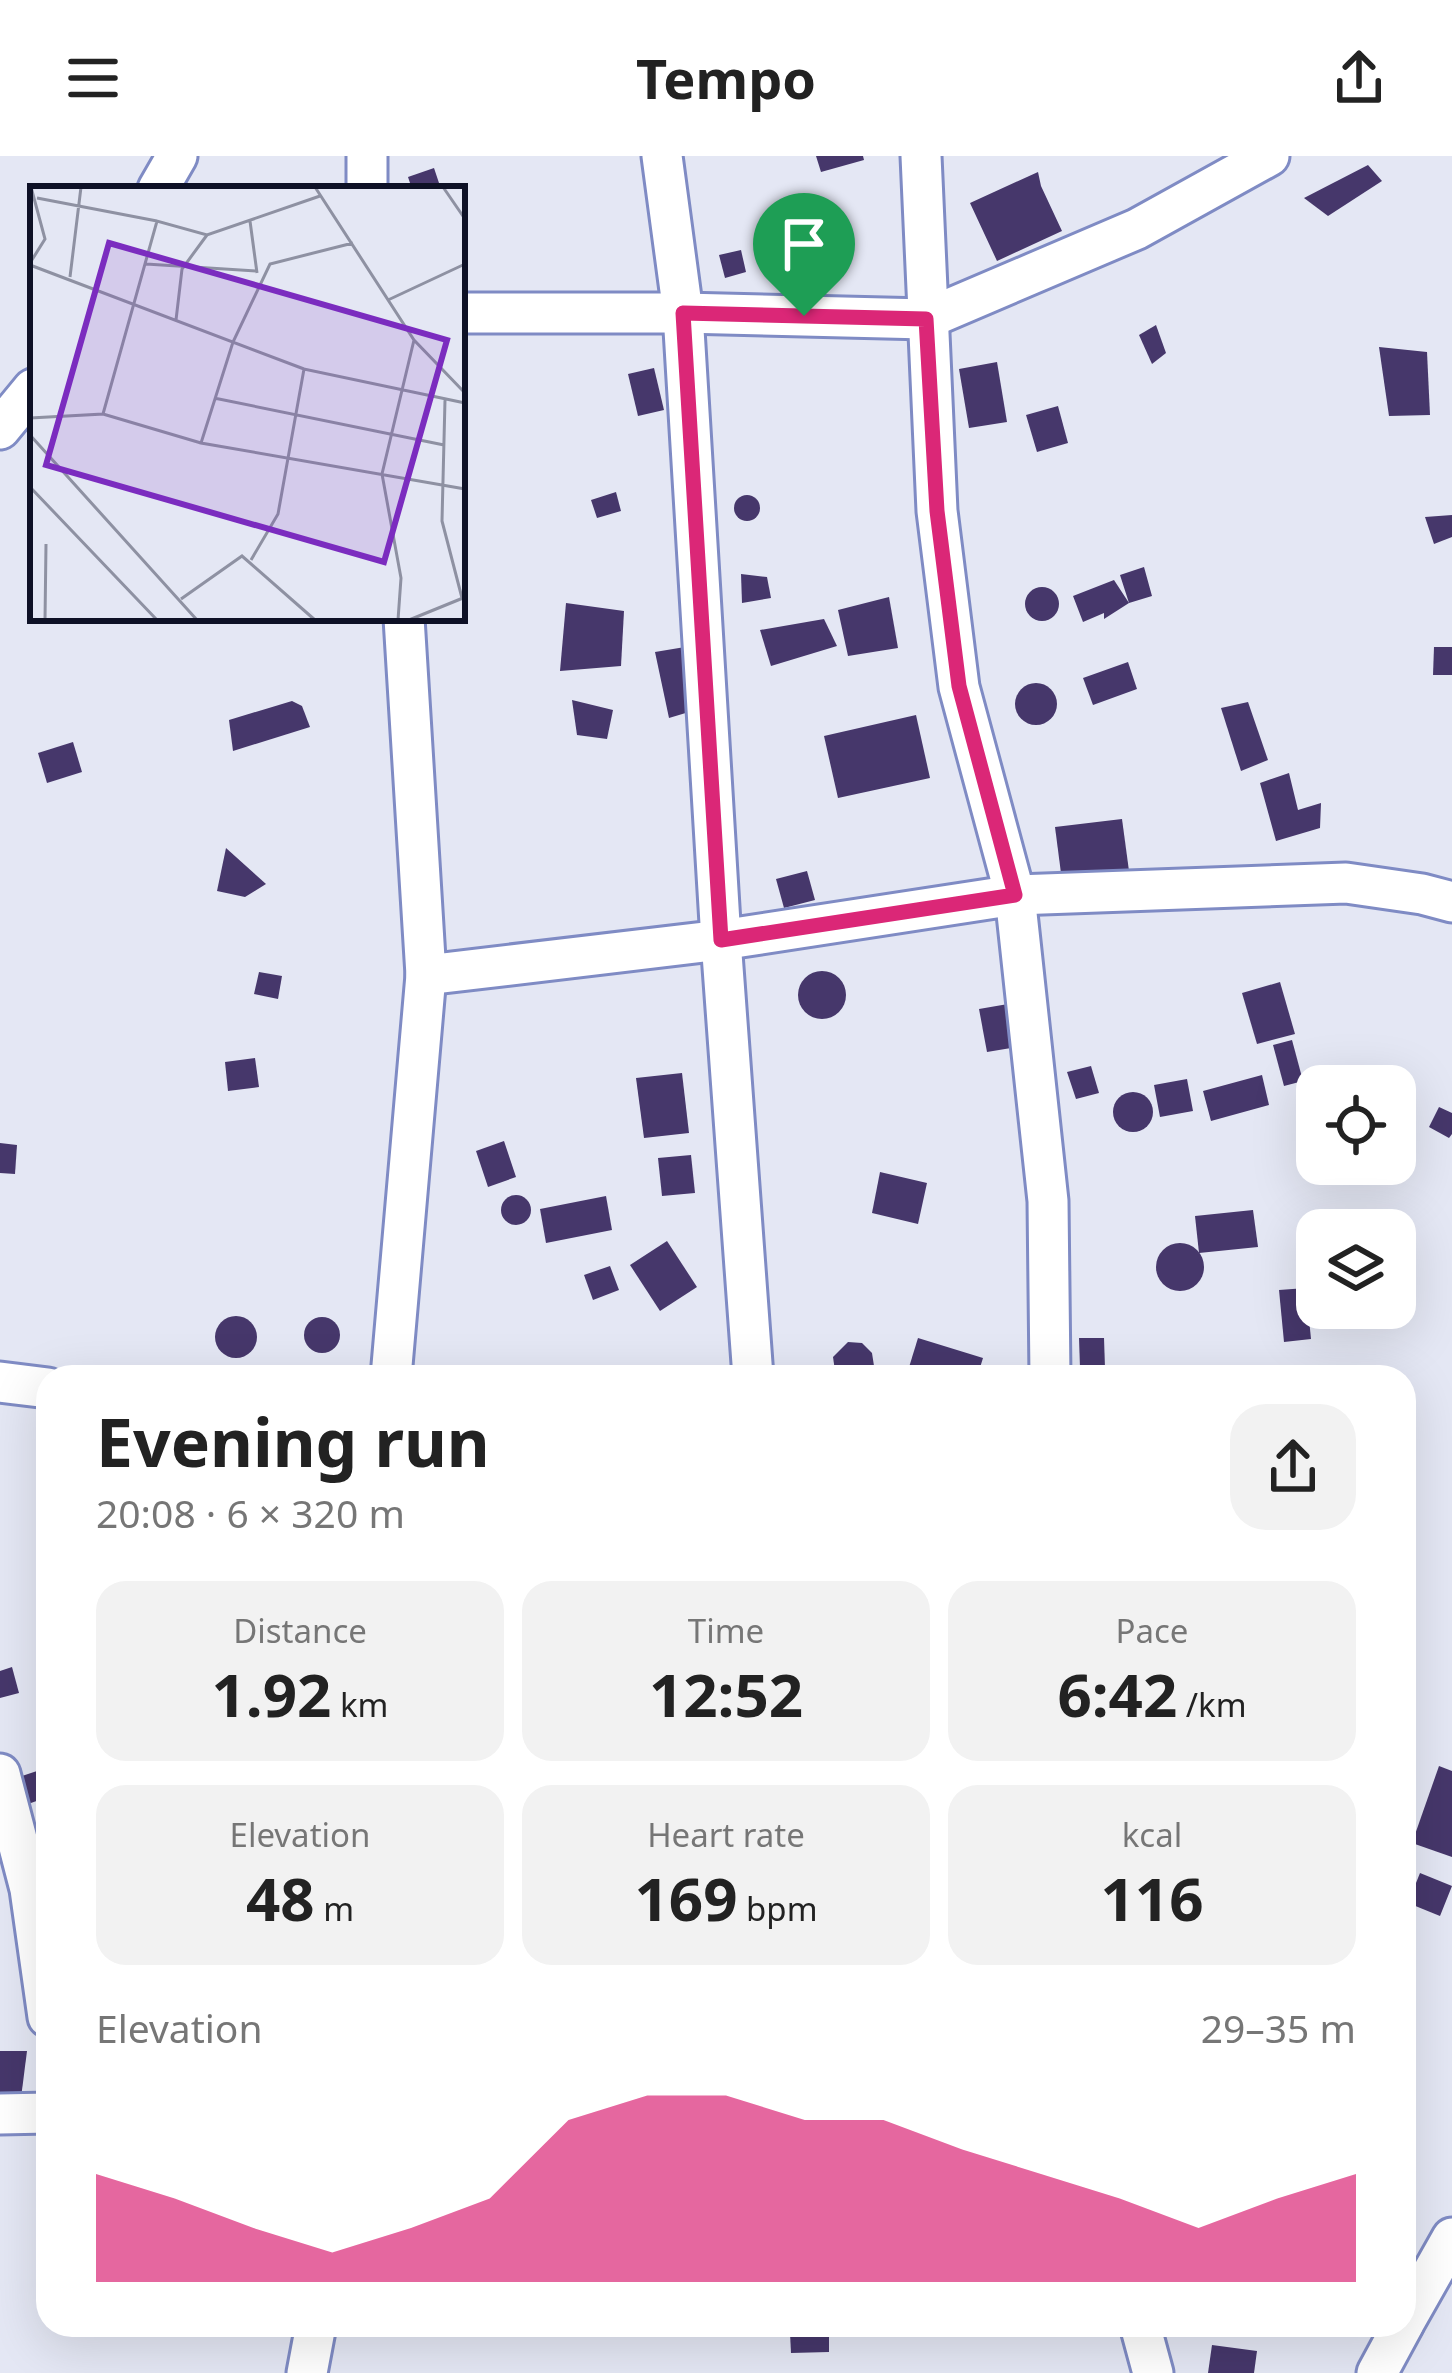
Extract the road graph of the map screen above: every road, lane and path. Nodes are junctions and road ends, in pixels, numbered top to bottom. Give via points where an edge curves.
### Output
1 (177, 156) edge
2 (662, 156) edge
3 (920, 156) edge
4 (1269, 156) edge
5 (160, 186) edge
6 (465, 313) edge
7 (683, 313) junction
8 (926, 319) junction
9 (30, 393) edge
10 (0, 429) edge
11 (404, 621) edge
12 (1015, 895) junction
13 (1452, 902) edge
14 (721, 940) junction
15 (426, 975) junction
16 (392, 1365) edge
17 (752, 1365) edge
18 (1050, 1365) edge
19 (0, 1774) edge
20 (26, 1887) edge
21 (36, 1946) edge
22 (36, 2113) edge
23 (0, 2114) edge
24 (1452, 2238) edge
25 (1416, 2302) edge
26 (314, 2337) edge
27 (1143, 2337) edge
28 (1397, 2337) edge
29 (308, 2373) edge
30 (1153, 2373) edge
31 (1377, 2373) edge

1 - 5 street
2 - 7 street
3 - 8 street
4 - 8 street via 1137,229
6 - 7 street
7 - 8 street
7 - 14 street
8 - 12 street via 937,511 959,686
9 - 10 street
11 - 15 street
12 - 13 street via 1346,883
12 - 14 street
12 - 18 street via 1048,1202
14 - 15 street
14 - 17 street
15 - 16 street
19 - 20 street
20 - 21 street
22 - 23 street
24 - 25 street
26 - 29 street
27 - 30 street
28 - 31 street

